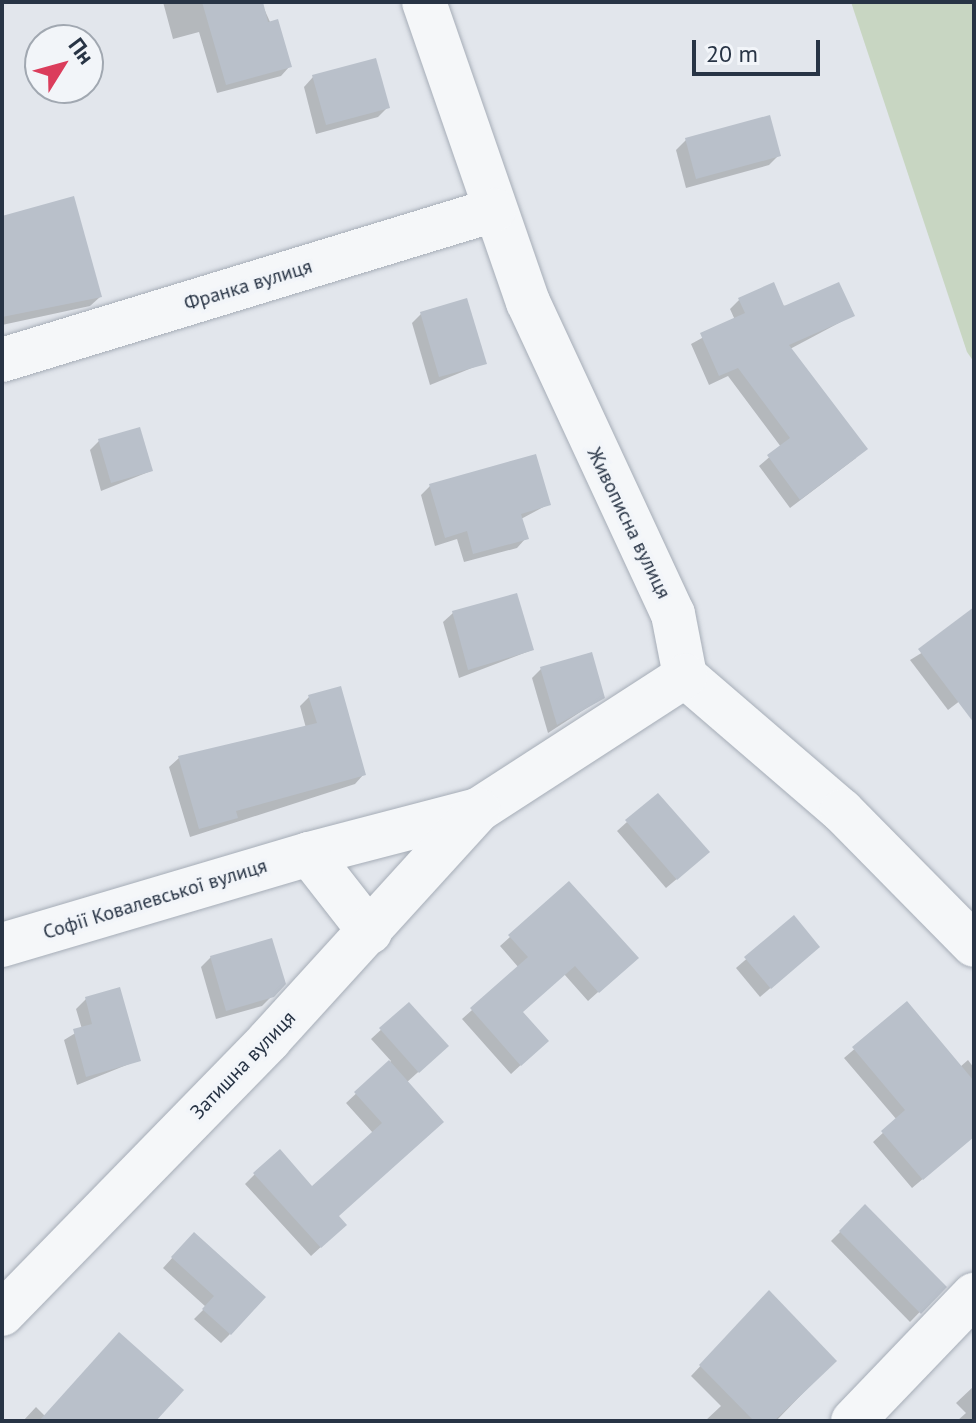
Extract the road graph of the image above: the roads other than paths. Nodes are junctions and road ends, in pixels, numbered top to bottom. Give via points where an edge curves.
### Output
1 (424, 2) edge
2 (494, 210) junction
3 (2, 360) edge
4 (685, 676) junction
5 (478, 810) junction
6 (309, 854) junction
7 (370, 932) junction
8 (2, 945) edge
9 (974, 945) edge
10 (974, 1295) edge
11 (2, 1314) edge
12 (853, 1421) edge

1 - 2 street, Живописна вулиця
2 - 3 street, Франка вулиця
2 - 4 street, Живописна вулиця via 565,392 673,614
4 - 5 street, Софії Ковалевської вулиця
4 - 9 street via 842,811
5 - 6 street, Софії Ковалевської вулиця
5 - 7 street, Затишна вулиця
6 - 7 street
6 - 8 street, Софії Ковалевської вулиця
7 - 11 street, Затишна вулиця
10 - 12 street

